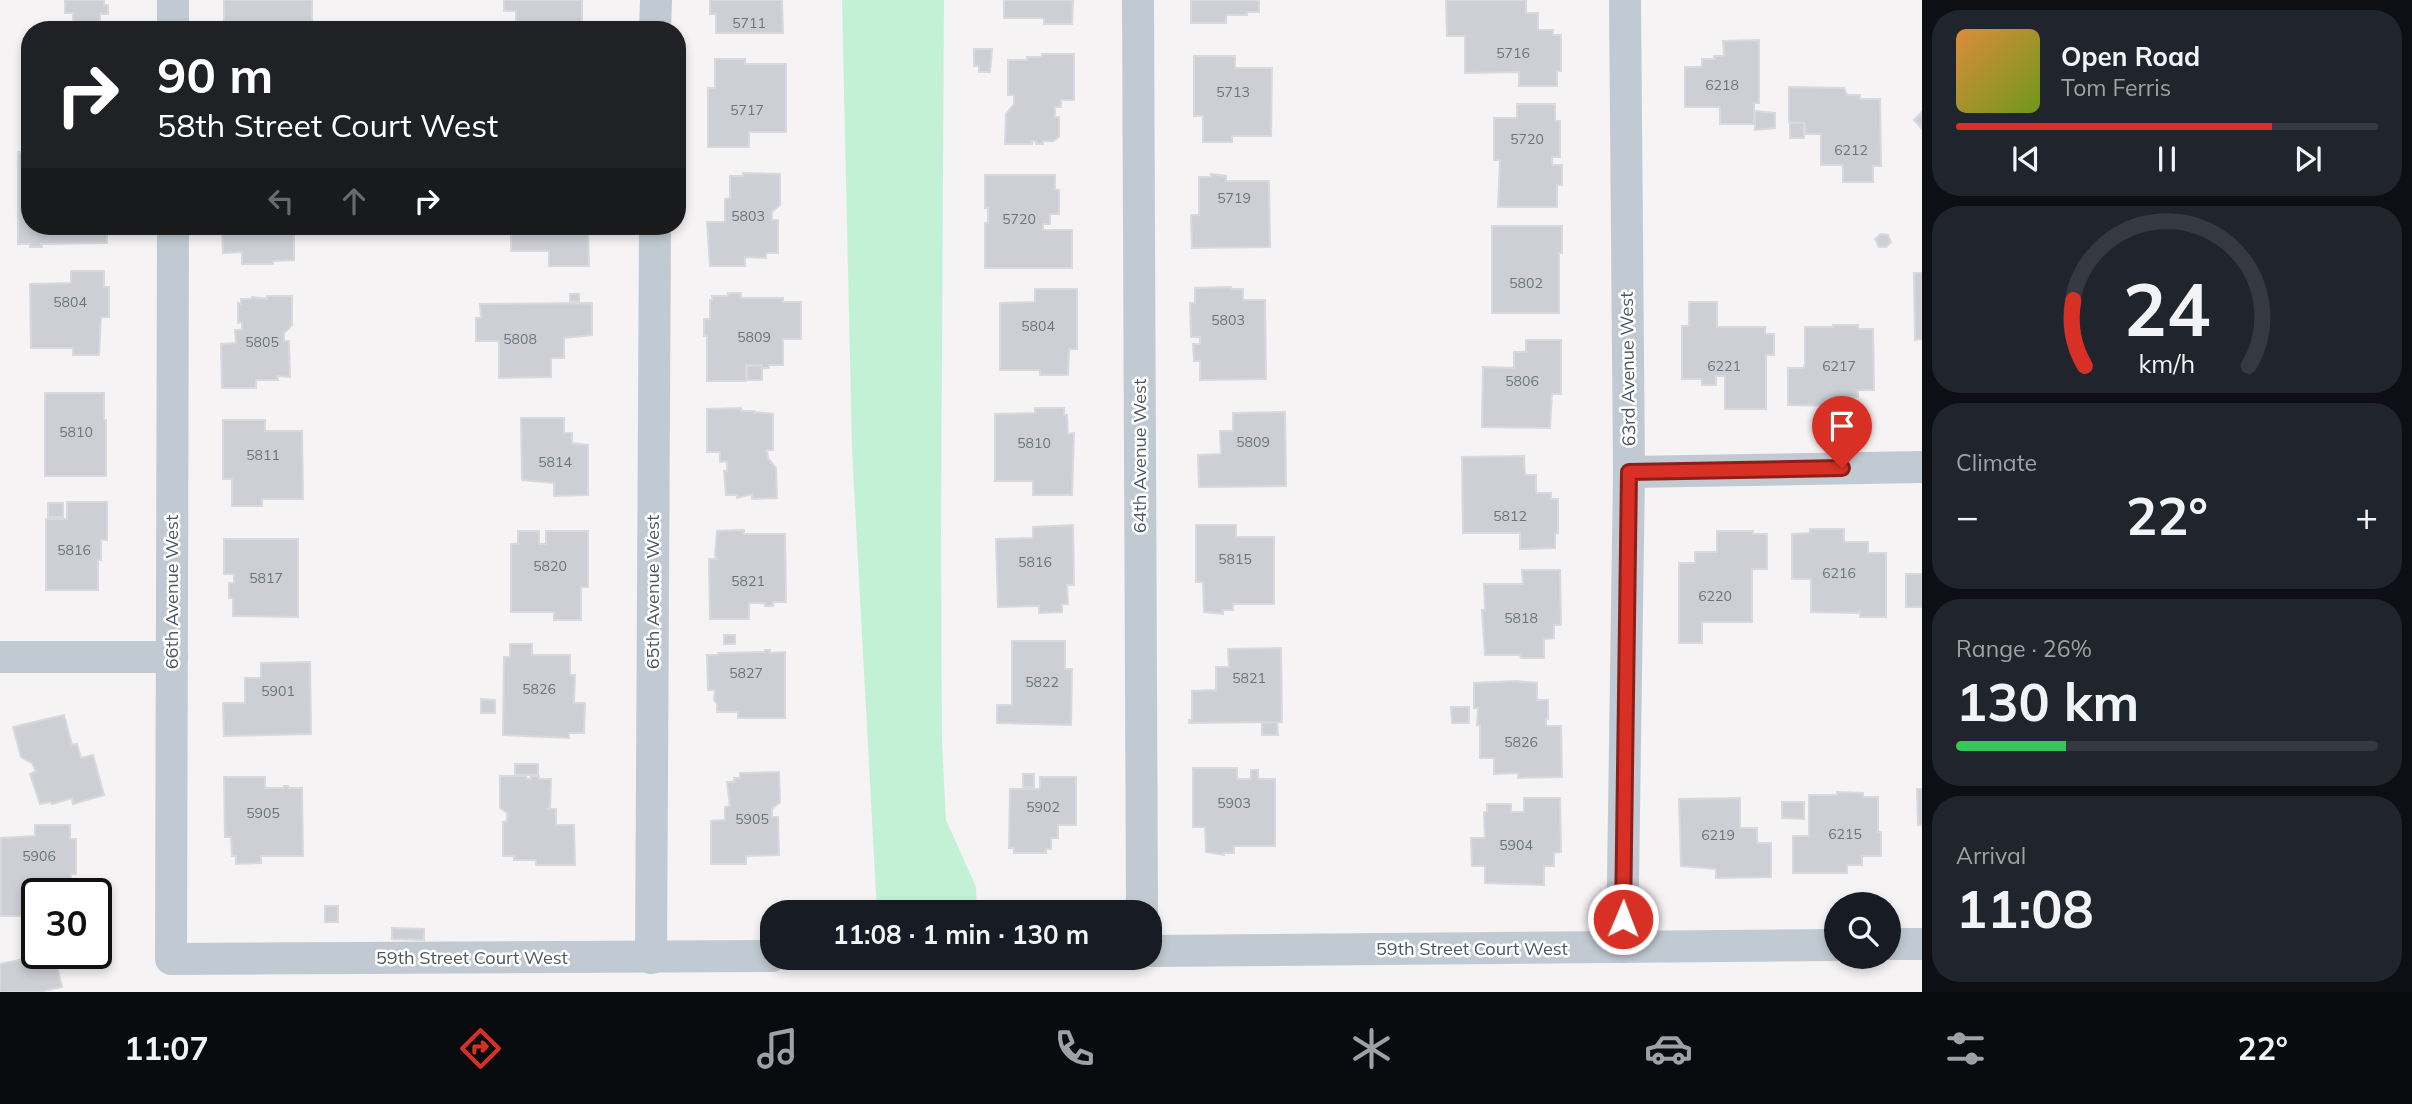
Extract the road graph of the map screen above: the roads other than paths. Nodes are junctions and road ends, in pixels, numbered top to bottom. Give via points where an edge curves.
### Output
1 (173, 0) edge
2 (656, 0) edge
3 (1138, 0) edge
4 (1625, 0) edge
5 (173, 21) edge
6 (655, 21) edge
7 (173, 235) edge
8 (654, 235) edge
9 (1922, 467) edge
10 (1629, 472) junction
11 (0, 657) edge
12 (172, 657) junction
13 (1142, 900) edge
14 (1901, 944) edge
15 (1922, 944) edge
16 (1824, 945) edge
17 (1622, 947) junction
18 (1162, 951) edge
19 (760, 956) edge
20 (651, 958) junction
21 (171, 959) joint

1 - 5 street
2 - 6 street
3 - 13 street, 64th Avenue West
4 - 10 street, 63rd Avenue West
7 - 12 street, 66th Avenue West
8 - 20 street, 65th Avenue West
9 - 10 street
10 - 17 street, 63rd Avenue West
11 - 12 street
12 - 21 street, 66th Avenue West
14 - 15 street
16 - 17 street, 59th Street Court West
17 - 18 street, 59th Street Court West
19 - 20 street, 59th Street Court West
20 - 21 street, 59th Street Court West

